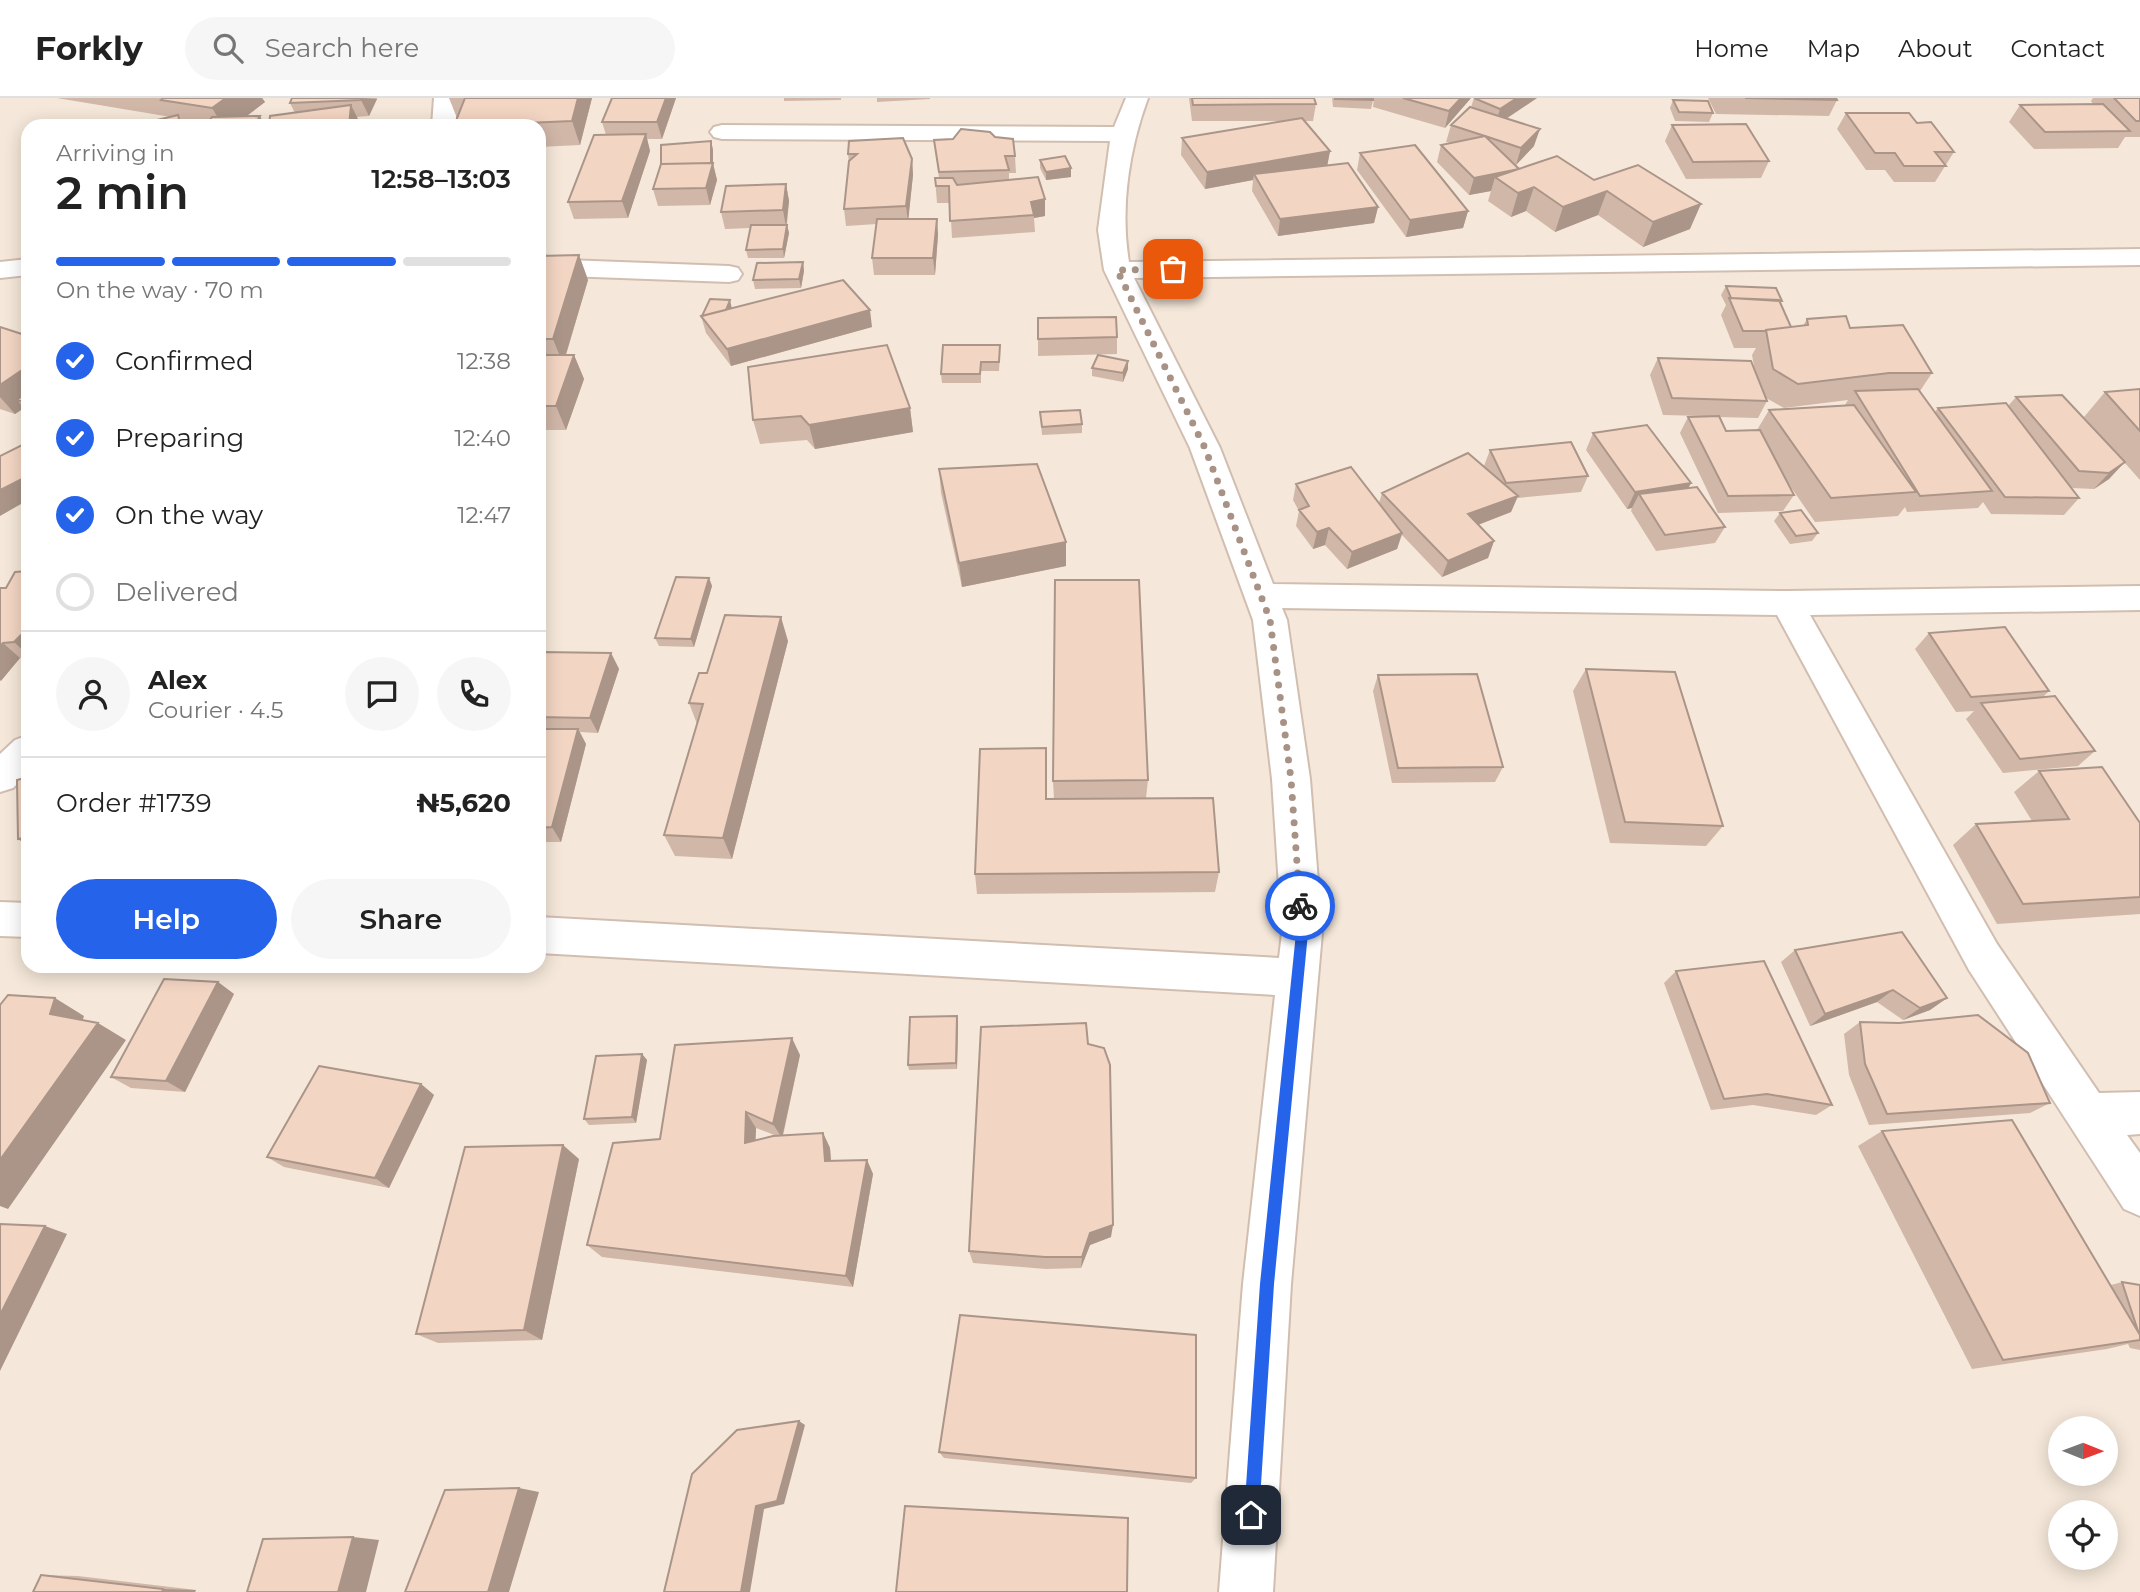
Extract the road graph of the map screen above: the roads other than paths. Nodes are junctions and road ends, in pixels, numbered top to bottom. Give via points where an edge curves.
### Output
1 (445, 98) edge
2 (1137, 98) edge
3 (444, 119) edge
4 (722, 132) dead end
5 (1123, 134) junction
6 (2140, 257) edge
7 (546, 267) edge
8 (21, 268) edge
9 (0, 270) edge
10 (1117, 270) junction
11 (729, 274) dead end
12 (1262, 596) junction
13 (2140, 598) edge
14 (1787, 603) junction
15 (21, 757) edge
16 (0, 777) edge
17 (0, 919) edge
18 (21, 920) edge
19 (546, 935) edge
20 (1297, 978) junction
21 (2140, 1112) edge
22 (2089, 1115) junction
23 (2140, 1193) edge
24 (1246, 1592) edge

1 - 3 street
2 - 5 street
4 - 5 street
5 - 10 street via 1111,230
6 - 10 street
7 - 11 street
8 - 9 street
10 - 12 street via 1205,448
12 - 14 street
12 - 20 street via 1270,620 1291,779 1302,933
13 - 14 street
14 - 22 street via 1983,957
15 - 16 street
17 - 18 street
19 - 20 street
20 - 24 street via 1267,1284
21 - 22 street
22 - 23 street

